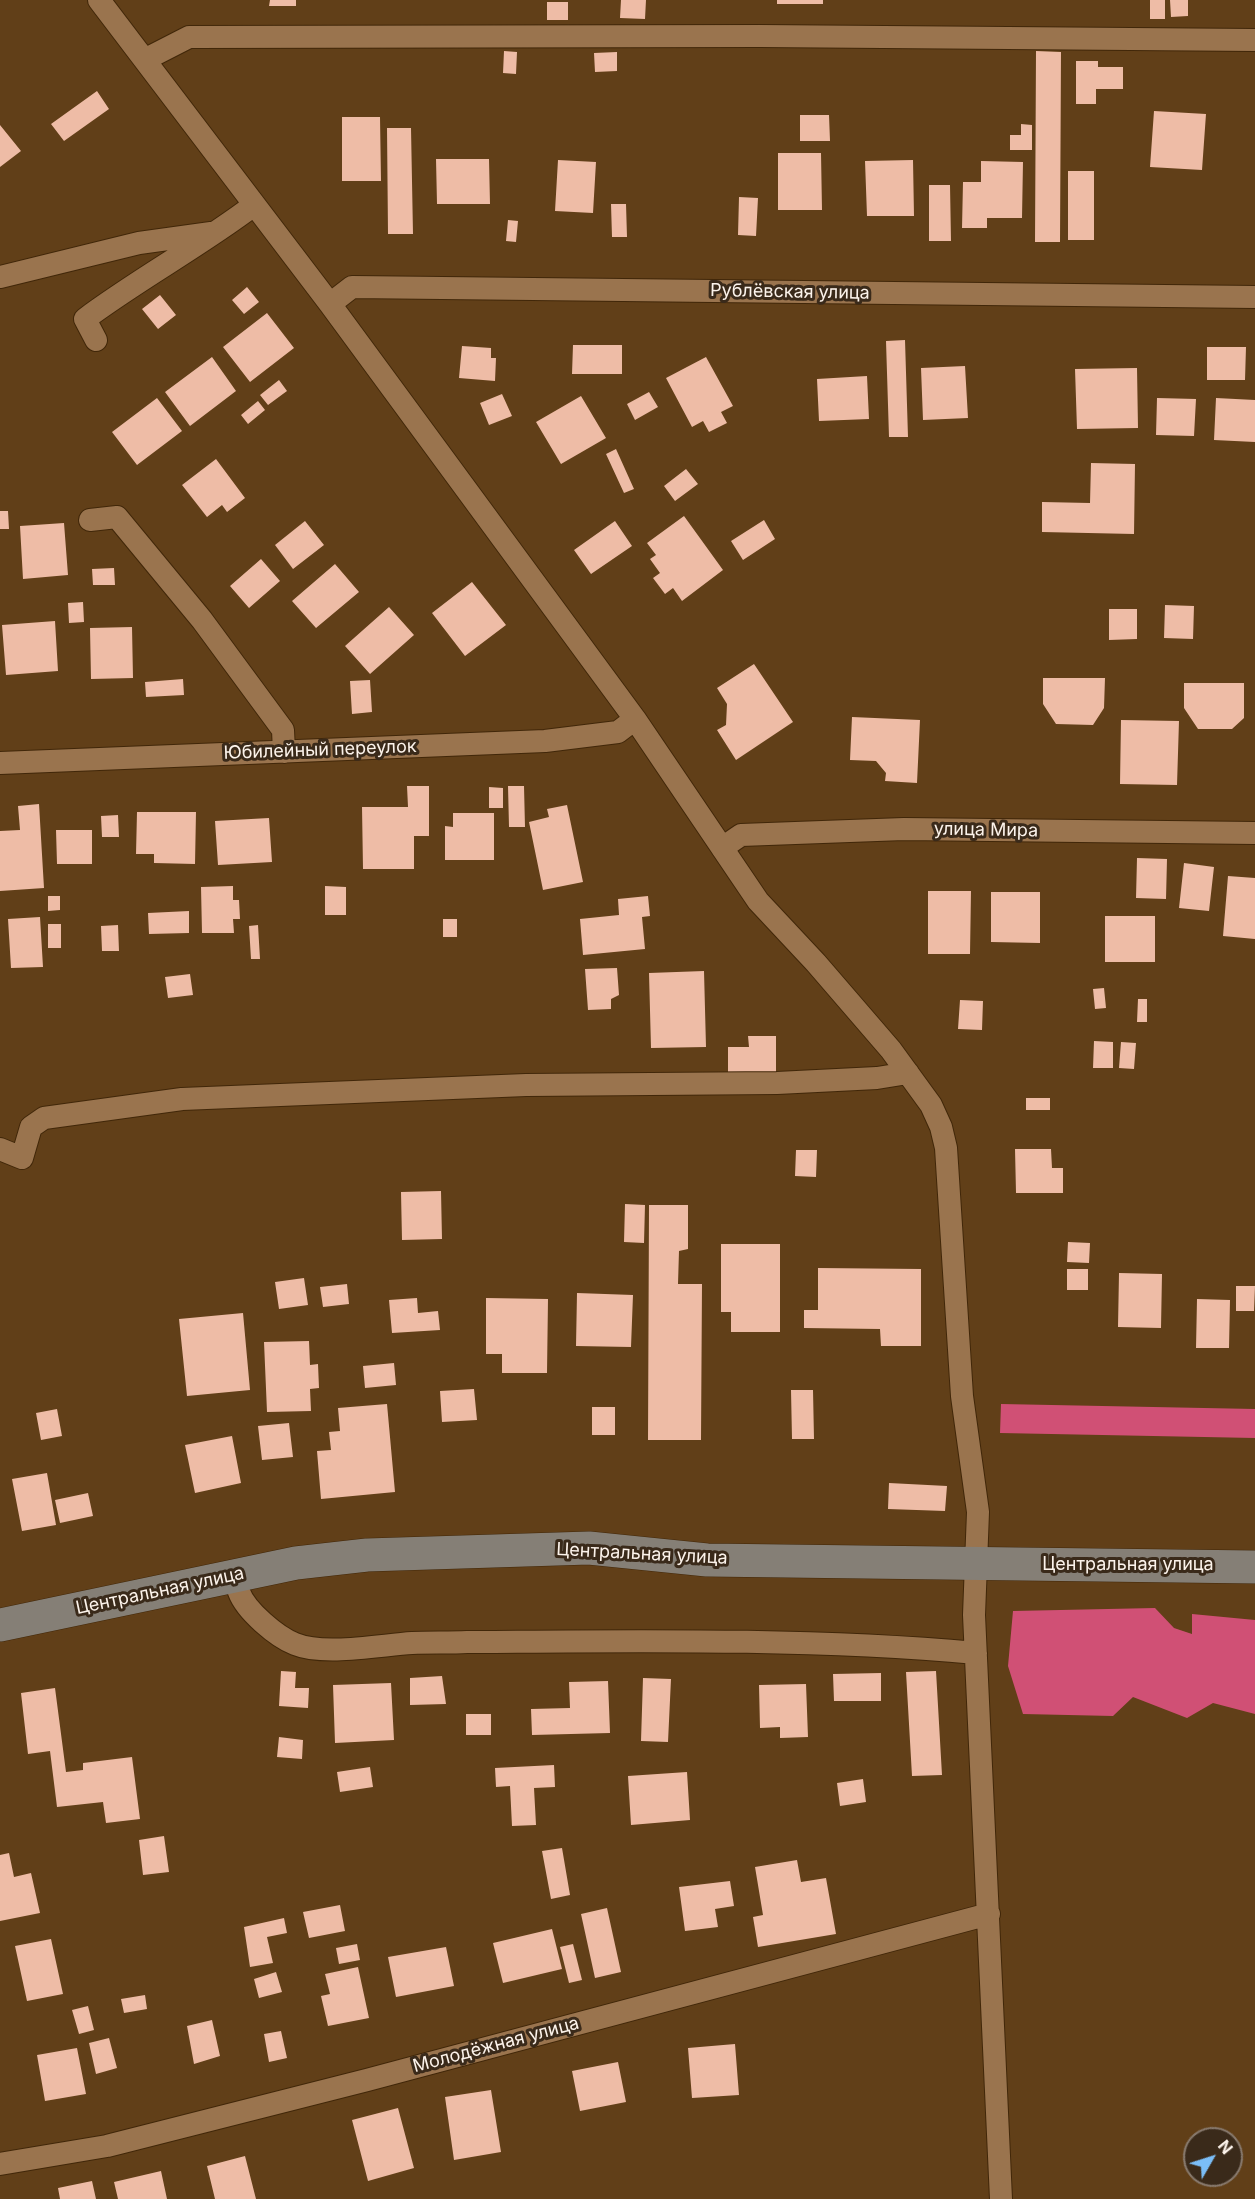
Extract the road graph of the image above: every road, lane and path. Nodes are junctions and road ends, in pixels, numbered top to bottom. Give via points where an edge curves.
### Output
1 (99, 0) edge
2 (1255, 40) edge
3 (146, 59) junction
4 (254, 205) junction
5 (218, 232) junction
6 (0, 277) edge
7 (1255, 297) edge
8 (330, 304) junction
9 (96, 340) dead end
10 (90, 520) dead end
11 (635, 719) junction
12 (284, 752) junction
13 (0, 763) edge
14 (1255, 833) edge
15 (722, 848) junction
16 (908, 1073) junction
17 (0, 1149) edge
18 (976, 1564) junction
19 (1255, 1567) edge
20 (234, 1575) junction
21 (0, 1625) edge
22 (975, 1653) junction
23 (989, 1914) junction
24 (0, 2164) edge
25 (1001, 2199) edge

1 - 3 street
2 - 3 street via 189,37
3 - 4 street
4 - 5 street
4 - 8 street
5 - 6 street via 139,243
5 - 9 street via 120,292 85,319
7 - 8 street, Рублёвская улица via 352,287
8 - 11 street
10 - 12 street via 117,517 202,620 283,730
11 - 12 street, Юбилейный переулок via 618,732 545,741
11 - 15 street
12 - 13 street, Юбилейный переулок
14 - 15 street, улица Мира via 892,830 741,834
15 - 16 street via 758,902 816,963
16 - 17 street via 777,1083 526,1084 182,1099 44,1118 31,1127 22,1158
16 - 18 street via 931,1105 946,1148 962,1396 978,1512
18 - 19 street, Центральная улица
18 - 20 street, Центральная улица via 707,1560 589,1548 367,1555
18 - 22 street
20 - 21 street, Центральная улица
20 - 22 street via 239,1594 271,1630 295,1644 323,1650 415,1643 588,1641 768,1643
22 - 23 street
23 - 24 street, Молодёжная улица via 107,2146
23 - 25 street

